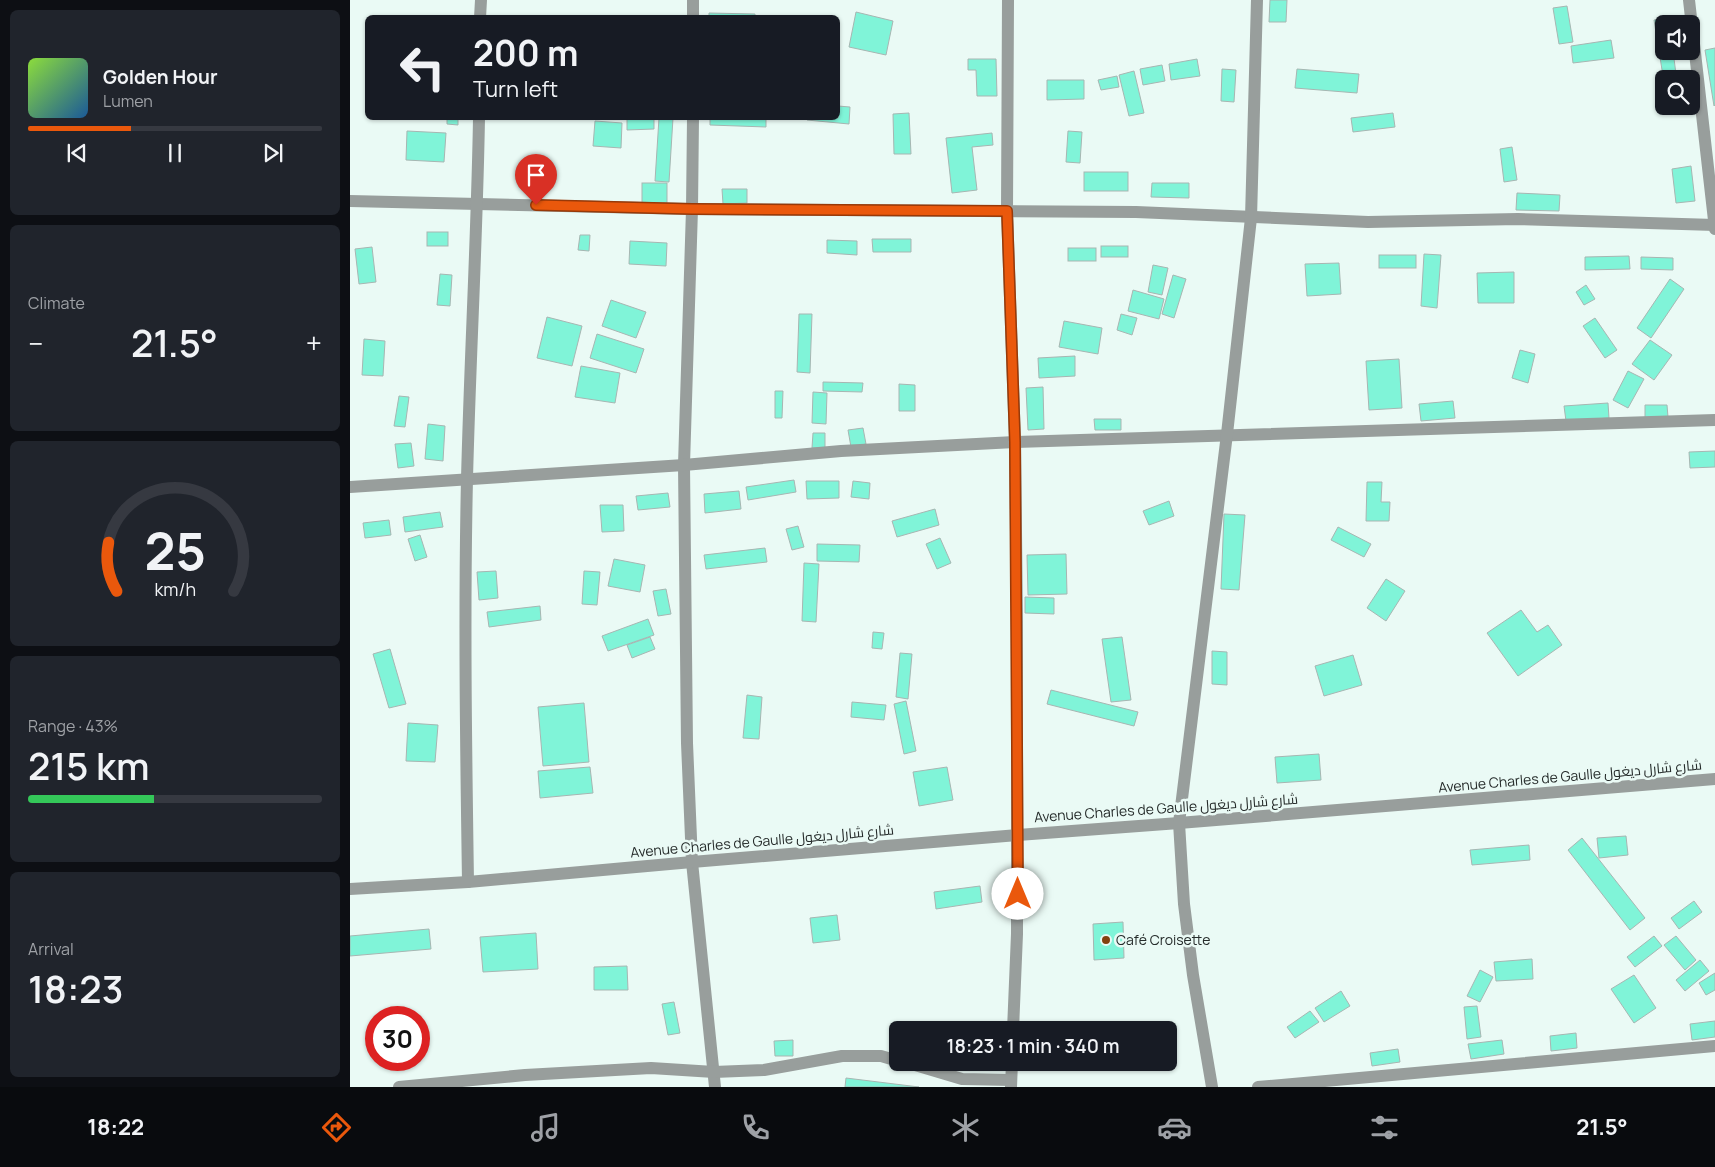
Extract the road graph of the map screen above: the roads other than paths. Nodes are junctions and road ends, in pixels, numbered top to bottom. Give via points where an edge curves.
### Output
1 (480, 0) edge
2 (693, 0) edge
3 (1008, 0) edge
4 (1257, 0) edge
5 (1690, 0) edge
6 (480, 15) edge
7 (693, 15) edge
8 (479, 120) edge
9 (693, 120) edge
10 (350, 201) edge
11 (478, 204) junction
12 (692, 209) junction
13 (1007, 211) junction
14 (1251, 218) junction
15 (1715, 227) edge
16 (1715, 420) edge
17 (1227, 434) junction
18 (1015, 442) junction
19 (684, 465) junction
20 (467, 479) junction
21 (350, 487) edge
22 (1715, 779) edge
23 (1179, 824) junction
24 (1018, 835) junction
25 (692, 862) junction
26 (468, 882) junction
27 (350, 889) edge
28 (1013, 1021) edge
29 (1715, 1046) edge
30 (889, 1058) edge
31 (935, 1071) edge
32 (714, 1072) junction
33 (1011, 1083) edge
34 (399, 1087) edge
35 (715, 1087) edge
36 (1212, 1087) edge
37 (1258, 1087) edge

1 - 6 street
2 - 7 street
3 - 13 street
4 - 14 street
5 - 15 street
8 - 11 street
9 - 12 street
10 - 11 street
11 - 12 street
11 - 20 street
12 - 13 street
12 - 19 street
13 - 14 street via 1165,213
13 - 18 street
14 - 15 street via 1368,222 1518,219
14 - 17 street
16 - 17 street
17 - 18 street
17 - 23 street
18 - 19 street via 841,451
18 - 24 street
19 - 20 street
19 - 25 street
20 - 21 street
20 - 26 street
22 - 23 street, Avenue Charles de Gaulle شارع شارل ديغول
23 - 24 street, Avenue Charles de Gaulle شارع شارل ديغول
23 - 36 street via 1185,913
24 - 25 street, Avenue Charles de Gaulle شارع شارل ديغول
24 - 28 street
25 - 26 street, Avenue Charles de Gaulle شارع شارل ديغول
25 - 32 street
26 - 27 street, Avenue Charles de Gaulle شارع شارل ديغول
29 - 37 street
30 - 32 street via 842,1056 764,1070
31 - 33 street via 962,1079
32 - 34 street via 651,1068
32 - 35 street

